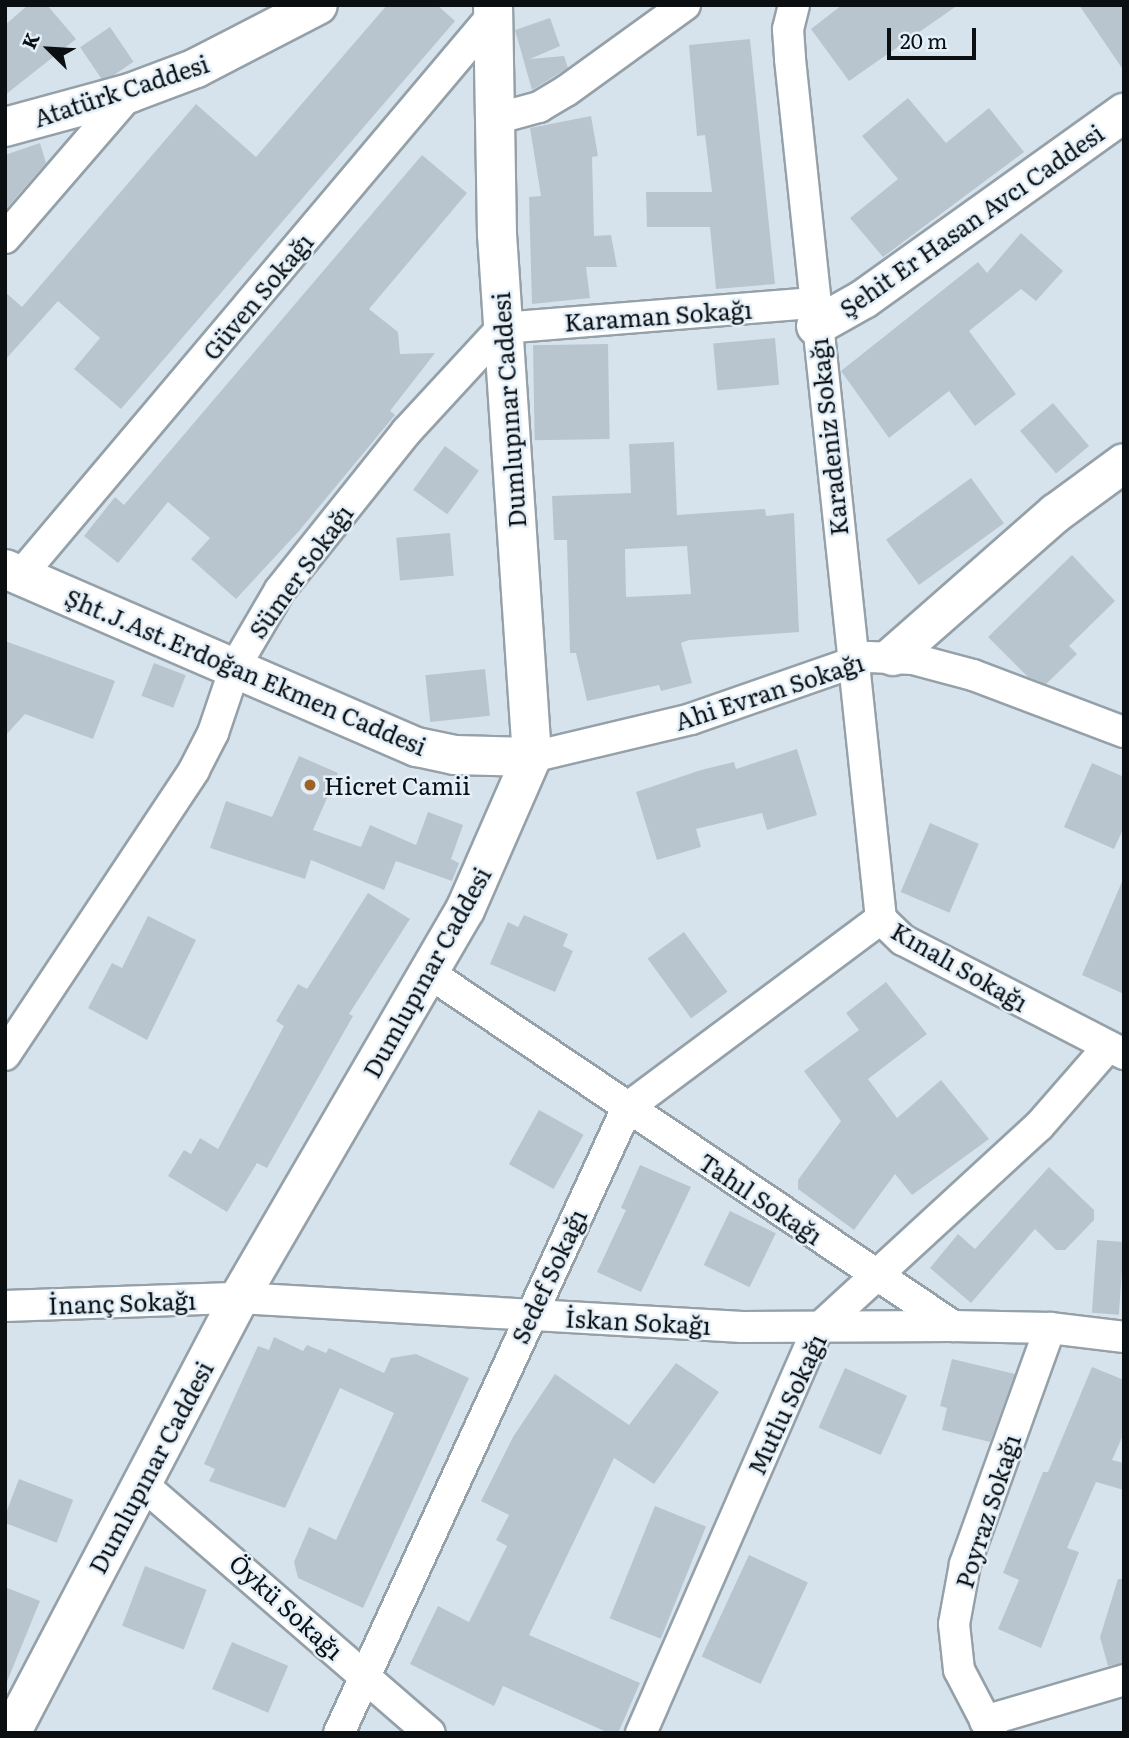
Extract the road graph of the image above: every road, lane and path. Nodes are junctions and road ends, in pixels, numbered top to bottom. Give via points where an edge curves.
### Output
1 (278, 5) edge
2 (318, 5) edge
3 (685, 5) edge
4 (794, 5) edge
5 (493, 10) edge
6 (235, 50) junction
7 (130, 93) junction
8 (1124, 113) edge
9 (495, 119) junction
10 (5, 127) edge
11 (5, 238) edge
12 (815, 314) junction
13 (502, 328) junction
14 (1124, 463) edge
15 (13, 572) edge
16 (893, 656) junction
17 (852, 660) junction
18 (236, 665) junction
19 (1124, 732) edge
20 (532, 757) junction
21 (881, 919) junction
22 (429, 973) junction
23 (1116, 1051) edge
24 (5, 1055) edge
25 (627, 1108) junction
26 (874, 1274) junction
27 (239, 1298) junction
28 (5, 1306) edge
29 (530, 1314) junction
30 (953, 1326) junction
31 (1050, 1328) junction
32 (817, 1329) junction
33 (1124, 1337) edge
34 (141, 1483) junction
35 (365, 1675) junction
36 (1124, 1680) edge
37 (989, 1727) edge
38 (11, 1733) edge
39 (339, 1733) edge
40 (430, 1733) edge
41 (641, 1733) edge

1 - 6 street, Atatürk Caddesi
2 - 6 street, Atatürk Caddesi
3 - 9 street via 566,91 538,107
4 - 12 street, Karadeniz Sokağı via 788,29 790,59
5 - 9 street, Dumlupınar Caddesi
5 - 15 street, Güven Sokağı
6 - 7 street, Atatürk Caddesi
7 - 10 street, Atatürk Caddesi
7 - 11 street
8 - 12 street, Şehit Er Hasan Avcı Caddesi via 864,299
9 - 13 street, Dumlupınar Caddesi
12 - 13 street, Karaman Sokağı
12 - 17 street, Karadeniz Sokağı
13 - 18 street, Sümer Sokağı via 367,479 279,590
13 - 20 street, Dumlupınar Caddesi
14 - 16 street via 1056,513
15 - 18 street, Şht.J.Ast.Erdoğan Ekmen Caddesi
16 - 17 street, Ahi Evran Sokağı
16 - 19 street, Ahi Evran Sokağı via 1012,687
17 - 20 street, Ahi Evran Sokağı via 691,719
17 - 21 street, Kınalı Sokağı
18 - 20 street, Şht.J.Ast.Erdoğan Ekmen Caddesi via 417,747 454,755
18 - 24 street, Sümer Sokağı via 213,733 194,770
20 - 22 street, Dumlupınar Caddesi via 465,910
21 - 23 street, Kınalı Sokağı via 903,940
21 - 25 street, Sedef Sokağı
22 - 25 street, Tahıl Sokağı
22 - 27 street, Dumlupınar Caddesi
23 - 26 street, Mutlu Sokağı
25 - 26 street, Tahıl Sokağı
25 - 29 street, Sedef Sokağı
26 - 30 street, Tahıl Sokağı
26 - 32 street, Mutlu Sokağı
27 - 28 street, İnanç Sokağı
27 - 29 street, İskan Sokağı
27 - 34 street, Dumlupınar Caddesi
29 - 32 street, İskan Sokağı
29 - 35 street, Sedef Sokağı
30 - 31 street
30 - 32 street, İskan Sokağı
31 - 33 street
31 - 37 street, Poyraz Sokağı via 965,1564 954,1624 959,1671
32 - 41 street, Mutlu Sokağı
34 - 35 street, Öykü Sokağı
34 - 38 street, Dumlupınar Caddesi
35 - 39 street, Sedef Sokağı
35 - 40 street, Öykü Sokağı
36 - 37 street

